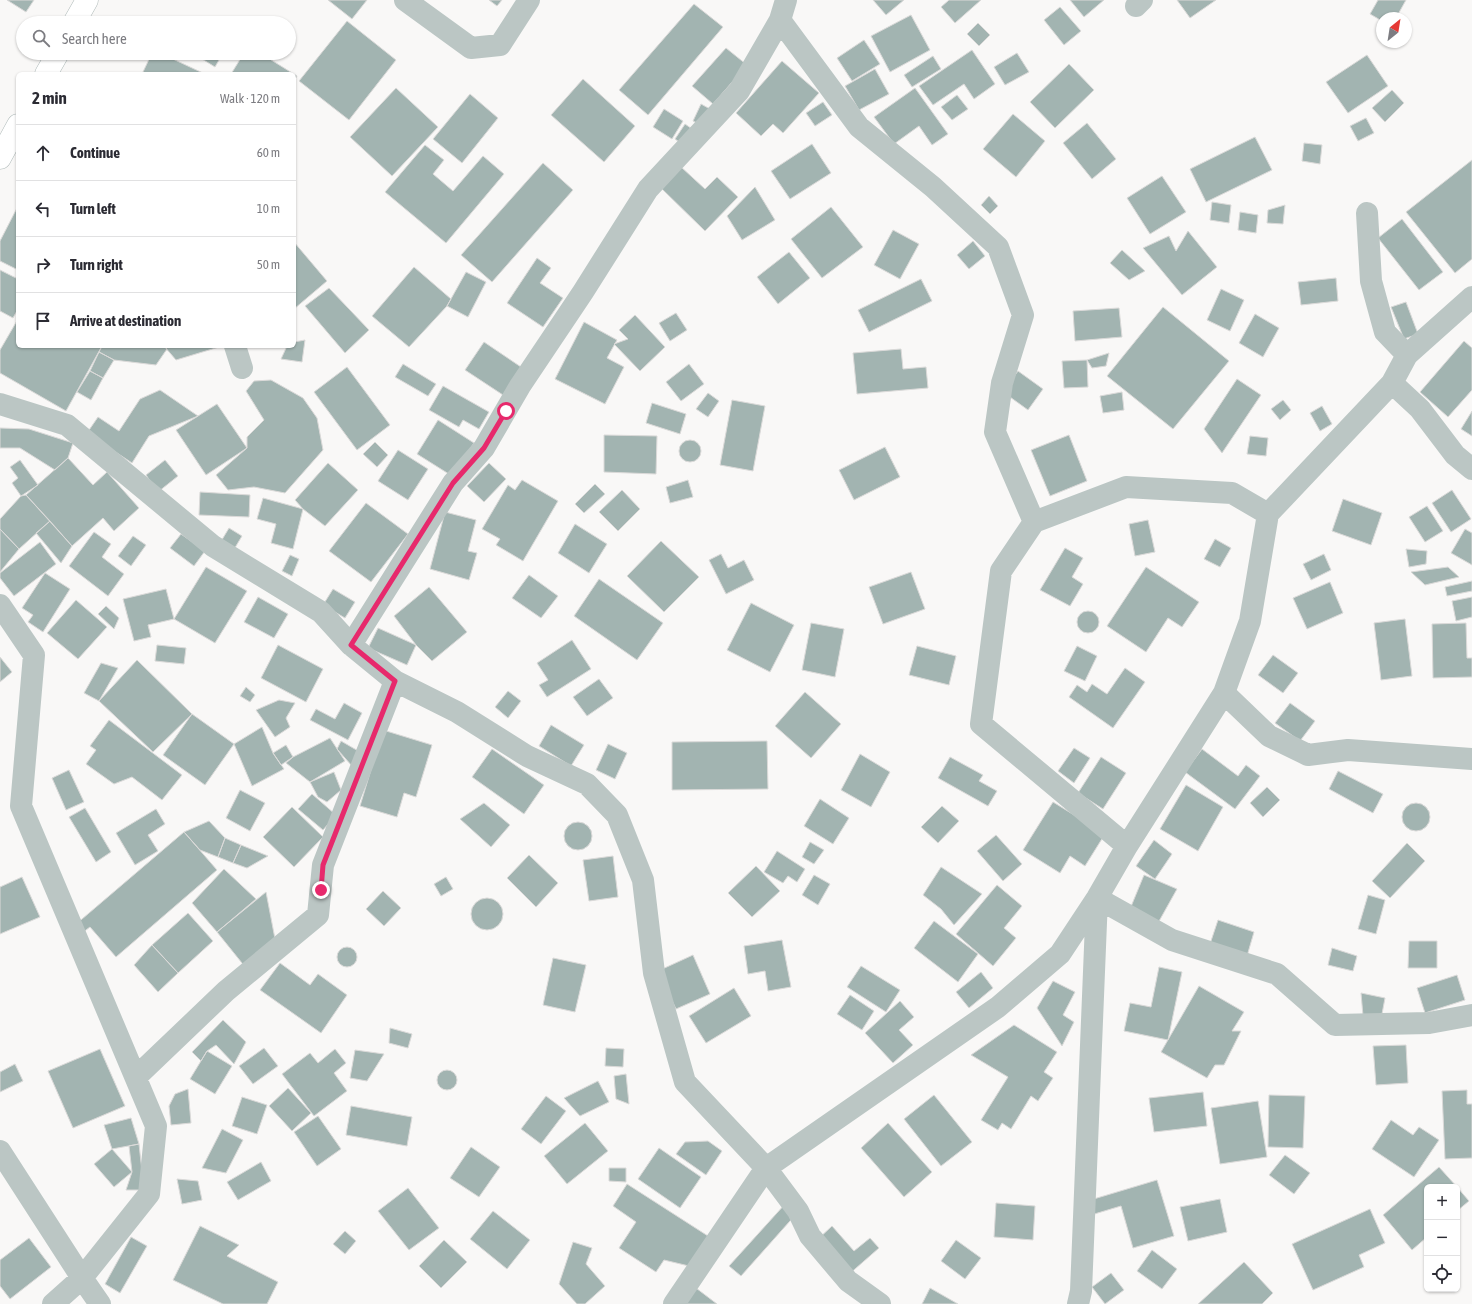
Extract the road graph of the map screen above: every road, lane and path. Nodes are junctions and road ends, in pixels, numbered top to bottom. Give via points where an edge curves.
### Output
1 (87, 0) edge
2 (405, 0) edge
3 (529, 0) edge
4 (783, 10) edge
5 (78, 16) edge
6 (54, 60) edge
7 (47, 72) edge
8 (16, 130) edge
9 (0, 158) edge
10 (1366, 213) dead end
11 (1472, 297) edge
12 (236, 348) edge
13 (1407, 355) junction
14 (242, 368) dead end
15 (1392, 383) junction
16 (0, 404) edge
17 (1472, 469) edge
18 (1268, 514) junction
19 (1034, 522) junction
20 (0, 605) edge
21 (351, 645) junction
22 (395, 681) junction
23 (1224, 693) junction
24 (1472, 759) edge
25 (1127, 846) junction
26 (1097, 898) junction
27 (1472, 1015) edge
28 (136, 1077) junction
29 (0, 1151) edge
30 (766, 1168) junction
31 (82, 1278) junction
32 (53, 1304) edge
33 (100, 1304) edge
34 (674, 1304) edge
35 (880, 1304) edge
36 (1078, 1304) edge

1 - 5 main road
2 - 3 street via 471,48 500,45
4 - 19 street via 859,127 933,187 998,247 1023,315 1002,383 995,432
4 - 21 street via 739,91 648,189 520,386 484,448 453,483
6 - 7 main road
8 - 9 main road
10 - 13 street via 1371,281 1385,332
11 - 13 street
12 - 14 street
13 - 15 street
15 - 17 street via 1420,409 1455,455
15 - 18 street
16 - 21 street via 67,424 213,546 321,612
18 - 19 street via 1232,493 1126,487
18 - 23 street via 1250,621
19 - 25 street via 1001,571 981,724
20 - 28 street via 34,656 21,806
21 - 22 street
22 - 28 street via 323,865 318,915 226,990
22 - 30 street via 457,712 527,756 586,784 617,815 643,880 654,973 686,1082
23 - 24 street via 1269,736 1308,755 1348,750
23 - 25 street
25 - 26 street
26 - 27 street via 1172,940 1277,974 1335,1025 1429,1023
26 - 30 street via 1060,954 998,1006
26 - 36 street
28 - 31 street via 156,1126 149,1194
29 - 31 street
30 - 34 street
30 - 35 street via 798,1211 810,1236 819,1247 848,1281
31 - 32 street
31 - 33 street

